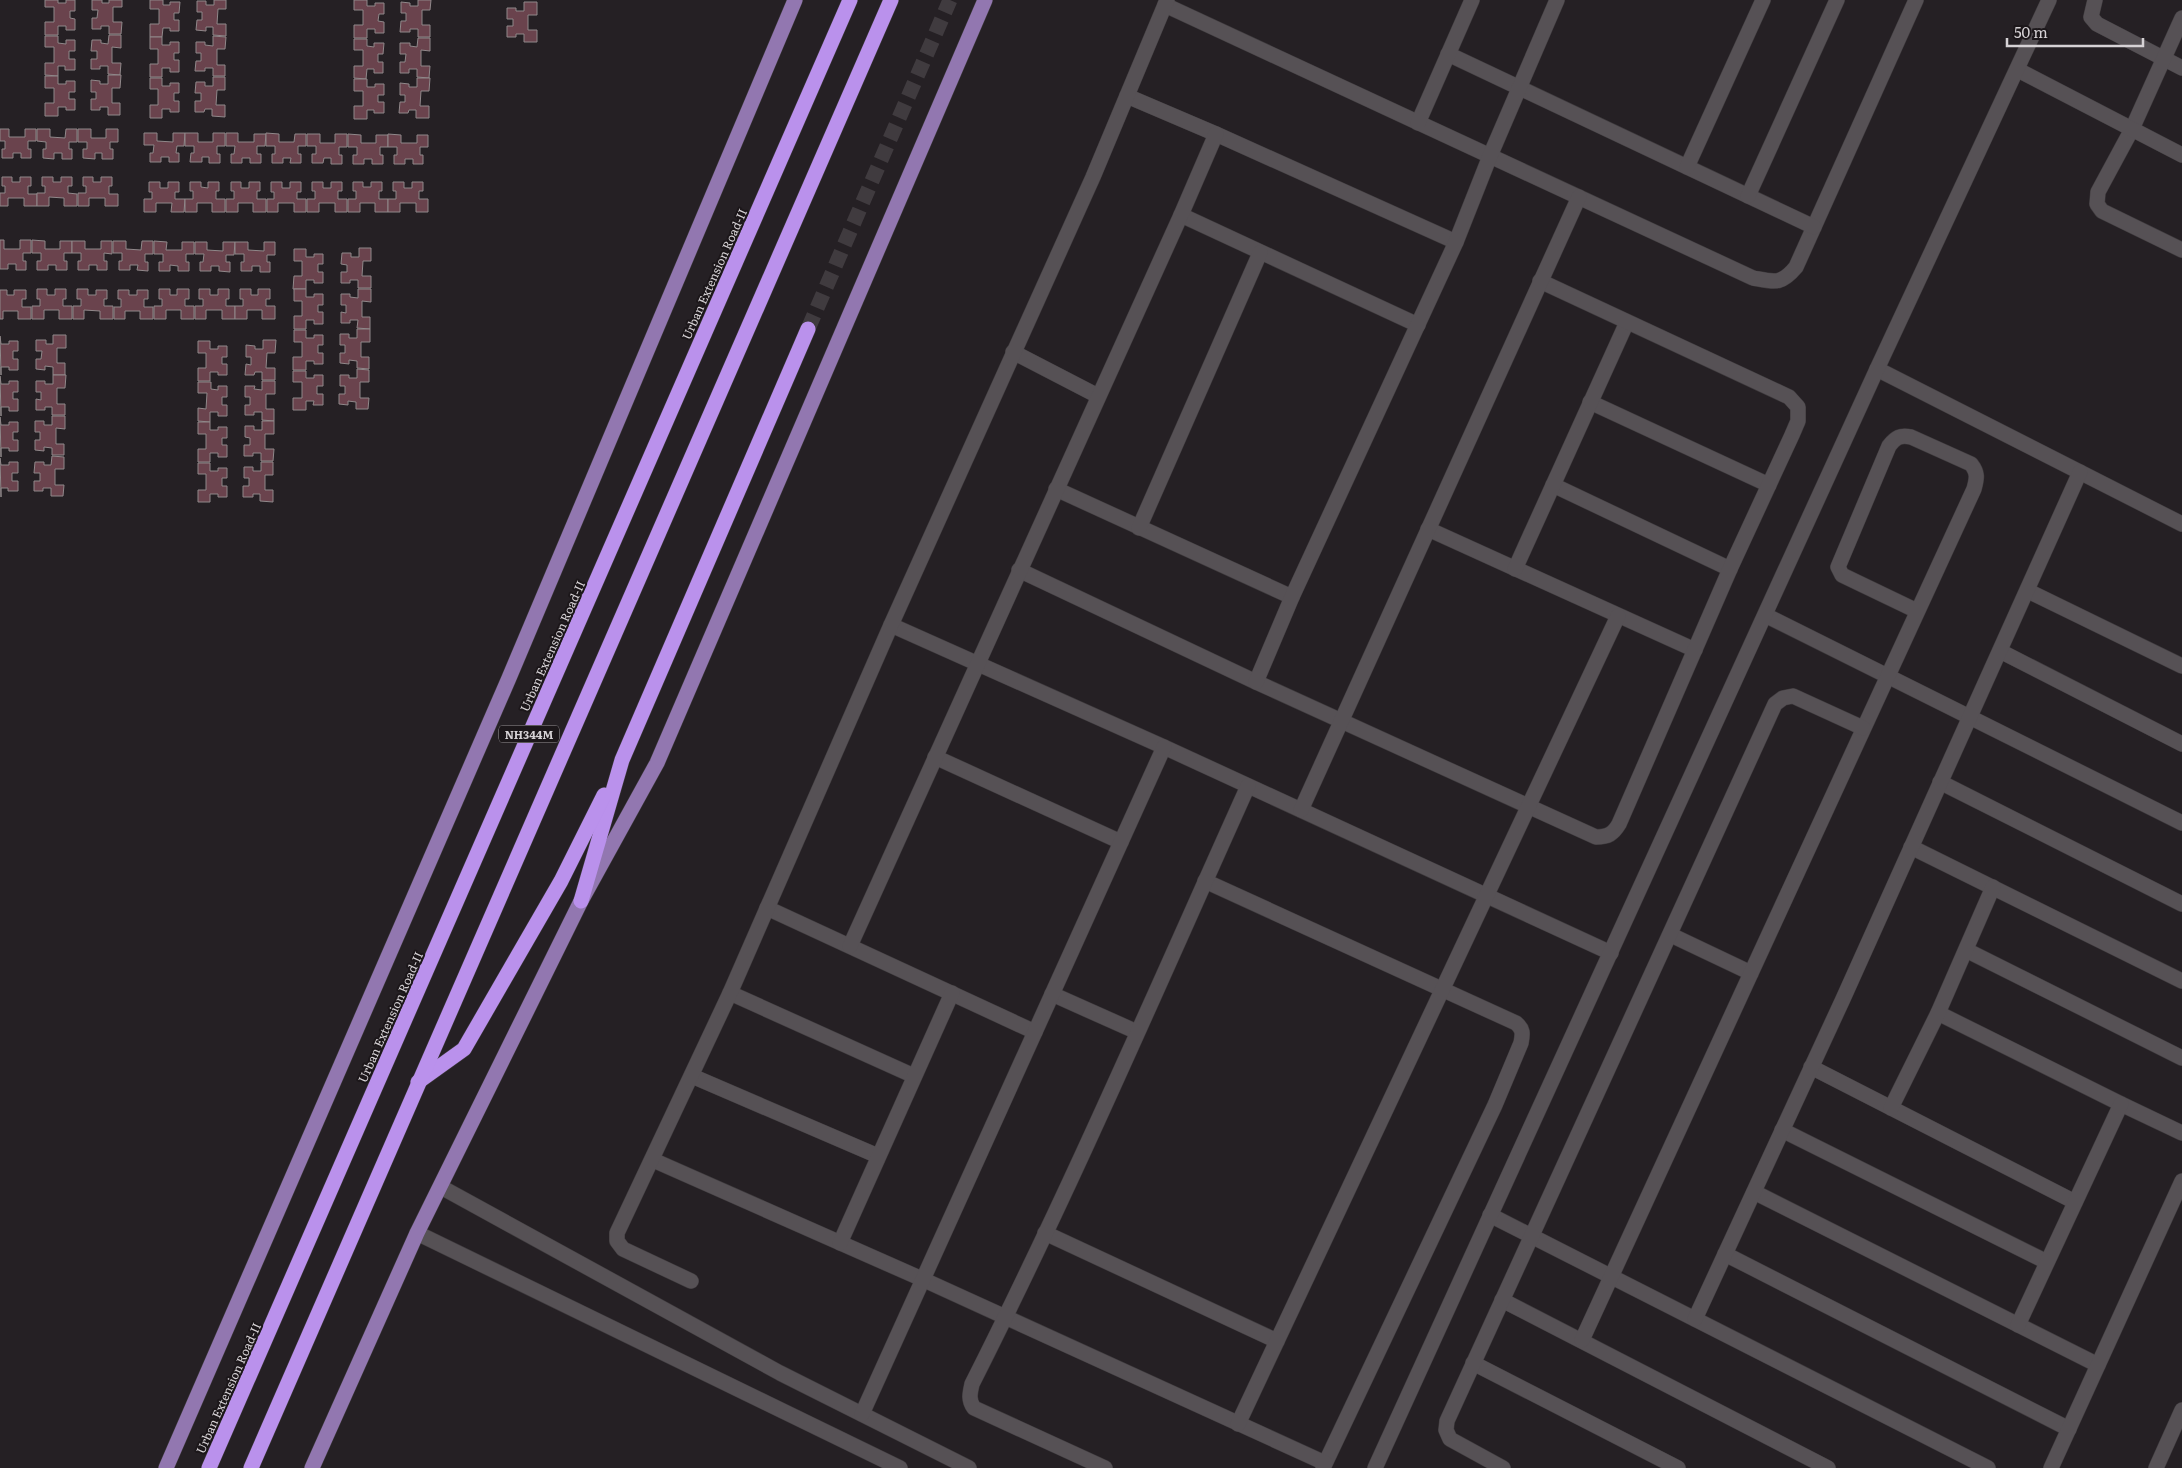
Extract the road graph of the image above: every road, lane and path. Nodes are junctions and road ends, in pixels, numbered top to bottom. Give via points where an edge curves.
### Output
1 (795, 0) edge
2 (850, 0) edge
3 (892, 0) edge
4 (985, 0) edge
5 (1472, 0) edge
6 (1557, 0) edge
7 (1763, 0) edge
8 (1837, 0) edge
9 (1916, 0) edge
10 (2049, 0) edge
11 (2095, 0) edge
12 (1166, 3) edge
13 (2182, 18) edge
14 (1448, 54) junction
15 (2163, 59) junction
16 (2182, 68) edge
17 (2018, 70) junction
18 (1519, 89) junction
19 (1127, 96) junction
20 (1418, 123) junction
21 (2132, 129) junction
22 (1216, 134) junction
23 (2182, 155) edge
24 (1490, 156) junction
25 (1687, 167) junction
26 (1748, 196) junction
27 (1578, 197) junction
28 (1181, 215) junction
29 (1814, 227) junction
30 (1456, 242) junction
31 (2182, 250) edge
32 (1260, 253) junction
33 (1540, 281) junction
34 (1627, 322) junction
35 (1418, 325) junction
36 (808, 328) tunnel mouth
37 (1013, 352) junction
38 (1877, 369) junction
39 (1098, 396) junction
40 (1590, 402) junction
41 (2080, 472) junction
42 (1553, 485) junction
43 (1769, 485) junction
44 (1056, 489) junction
45 (2182, 524) edge
46 (1139, 528) junction
47 (1428, 529) junction
48 (1515, 569) junction
49 (1730, 569) junction
50 (1019, 570) junction
51 (2028, 590) junction
52 (1292, 597) junction
53 (1917, 612) junction
54 (1765, 615) junction
55 (1618, 616) junction
56 (891, 625) junction
57 (1695, 650) junction
58 (2000, 651) junction
59 (977, 664) junction
60 (2182, 666) edge
61 (1887, 676) junction
62 (1256, 682) junction
63 (1970, 718) junction
64 (1342, 720) junction
65 (1863, 728) junction
66 (2182, 744) edge
67 (1164, 747) junction
68 (935, 757) junction
69 (622, 760) junction
70 (1940, 782) junction
71 (1248, 786) junction
72 (1529, 805) junction
73 (1301, 810) junction
74 (2182, 823) edge
75 (1121, 842) junction
76 (1911, 847) junction
77 (1205, 881) junction
78 (1993, 886) junction
79 (1486, 894) junction
80 (581, 901) junction
81 (2182, 904) edge
82 (767, 908) junction
83 (1671, 935) junction
84 (850, 946) junction
85 (1966, 950) junction
86 (1611, 953) junction
87 (1751, 973) junction
88 (2182, 981) edge
89 (1442, 988) junction
90 (730, 993) junction
91 (952, 994) junction
92 (1052, 994) junction
93 (1938, 1013) junction
94 (1035, 1032) junction
95 (1137, 1032) junction
96 (2182, 1058) edge
97 (1811, 1067) junction
98 (692, 1076) junction
99 (914, 1076) junction
100 (418, 1082) junction
101 (2121, 1104) junction
102 (1891, 1108) junction
103 (1782, 1130) junction
104 (2182, 1133) edge
105 (878, 1156) junction
106 (653, 1160) junction
107 (2182, 1181) edge
108 (441, 1187) junction
109 (1754, 1192) junction
110 (2075, 1202) junction
111 (1490, 1215) junction
112 (417, 1233) junction
113 (1045, 1233) junction
114 (1531, 1236) junction
115 (840, 1243) junction
116 (1725, 1254) junction
117 (2047, 1262) junction
118 (1612, 1277) junction
119 (922, 1279) junction
120 (691, 1281) dead end
121 (1502, 1300) junction
122 (1006, 1318) junction
123 (1695, 1319) junction
124 (2018, 1325) junction
125 (1582, 1340) junction
126 (1277, 1341) junction
127 (1473, 1363) junction
128 (2098, 1365) junction
129 (2182, 1410) edge
130 (862, 1414) junction
131 (1238, 1424) junction
132 (2069, 1429) junction
133 (1324, 1466) edge
134 (166, 1468) edge
135 (209, 1468) edge
136 (251, 1468) edge
137 (312, 1468) edge
138 (900, 1468) edge
139 (969, 1468) edge
140 (1105, 1468) edge
141 (1375, 1468) edge
142 (1502, 1468) edge
143 (1678, 1468) edge
144 (1828, 1468) edge
145 (1988, 1468) edge
146 (2051, 1468) edge
147 (2156, 1468) edge

1 - 134 main road via 501,696
2 - 135 highway, Urban Extension Road-II / NH344M
3 - 100 highway, NH344M
4 - 80 main road via 657,763
5 - 14 street
6 - 18 street
7 - 25 street
8 - 26 street
9 - 29 street
10 - 17 street
11 - 15 street via 2091,17 2097,24
12 - 19 street
12 - 20 street
13 - 15 street
14 - 18 street
14 - 20 street
15 - 16 street
15 - 21 street
17 - 21 street
17 - 38 street
18 - 24 street
18 - 25 street
19 - 22 street
19 - 37 street
20 - 24 street
21 - 23 street
21 - 31 street via 2098,192 2097,204 2102,211
22 - 28 street
22 - 30 street
24 - 27 street
24 - 30 street
25 - 26 street
26 - 29 street
27 - 29 street via 1753,278 1774,282 1786,278 1796,267
27 - 33 street
28 - 32 street
28 - 39 street
30 - 35 street
32 - 35 street
32 - 46 street
33 - 34 street
33 - 47 street
34 - 40 street
34 - 43 street via 1789,397 1798,407 1798,421
35 - 52 street
36 - 69 highway
37 - 39 street
37 - 56 street
38 - 41 street
38 - 54 street
39 - 44 street
40 - 42 street
40 - 43 street
41 - 45 street
41 - 51 street
42 - 48 street
42 - 49 street
43 - 49 street
44 - 46 street
44 - 50 street
46 - 52 street
47 - 48 street
47 - 64 street
48 - 55 street
49 - 57 street
50 - 59 street
50 - 62 street
51 - 58 street
51 - 60 street
52 - 62 street
53 - 53 street via 1842,575 1838,567 1889,446 1900,436 1911,437 1971,464 1977,477
53 - 61 street
54 - 61 street
54 - 86 street
55 - 57 street
55 - 72 street
56 - 59 street
56 - 82 street
57 - 72 street via 1614,832 1596,836
58 - 63 street
58 - 66 street
59 - 67 street
59 - 68 street
61 - 63 street
61 - 65 street
62 - 64 street
63 - 70 street
63 - 74 street
64 - 72 street
64 - 73 street
65 - 83 street via 1793,696 1775,704
65 - 87 street
67 - 71 street
67 - 75 street
68 - 75 street
68 - 84 street
69 - 80 highway
69 - 100 highway via 561,881 464,1049
70 - 76 street
70 - 81 street
71 - 73 street
71 - 77 street
72 - 79 street
73 - 79 street
75 - 92 street
76 - 78 street
76 - 97 street
77 - 89 street
77 - 95 street
78 - 85 street
78 - 88 street
79 - 86 street
79 - 89 street
80 - 108 main road
82 - 84 street
82 - 90 street
83 - 87 street
83 - 114 street
84 - 91 street
85 - 93 street
85 - 96 street
86 - 111 street
87 - 118 street
89 - 126 street
89 - 133 street via 1516,1022 1523,1034 1521,1043 1495,1105
90 - 98 street
90 - 99 street
91 - 94 street
91 - 99 street
92 - 94 street
92 - 95 street
93 - 101 street
93 - 102 street
94 - 119 street
95 - 113 street
97 - 102 street
97 - 103 street
98 - 105 street
98 - 106 street
99 - 105 street
100 - 136 highway, NH344M
101 - 104 street
101 - 110 street
102 - 110 street
103 - 109 street
103 - 117 street
105 - 115 street
106 - 115 street
106 - 120 street via 617,1233 617,1241 623,1249
107 - 128 street
108 - 112 main road
108 - 130 street via 780,1373
109 - 116 street
109 - 124 street
110 - 117 street
111 - 114 street
111 - 141 street
112 - 137 main road
112 - 138 street
113 - 122 street
113 - 126 street
114 - 118 street
114 - 121 street
115 - 119 street
116 - 123 street
116 - 132 street
117 - 124 street
118 - 123 street
118 - 125 street
119 - 122 street
119 - 130 street
121 - 125 street
121 - 127 street
122 - 131 street
122 - 140 street via 972,1384 970,1402 974,1408
123 - 145 street
124 - 128 street
125 - 144 street
126 - 131 street
127 - 142 street via 1446,1430 1450,1439 1459,1446
127 - 143 street
128 - 132 street
129 - 147 street
130 - 139 street
131 - 133 street
132 - 146 street

